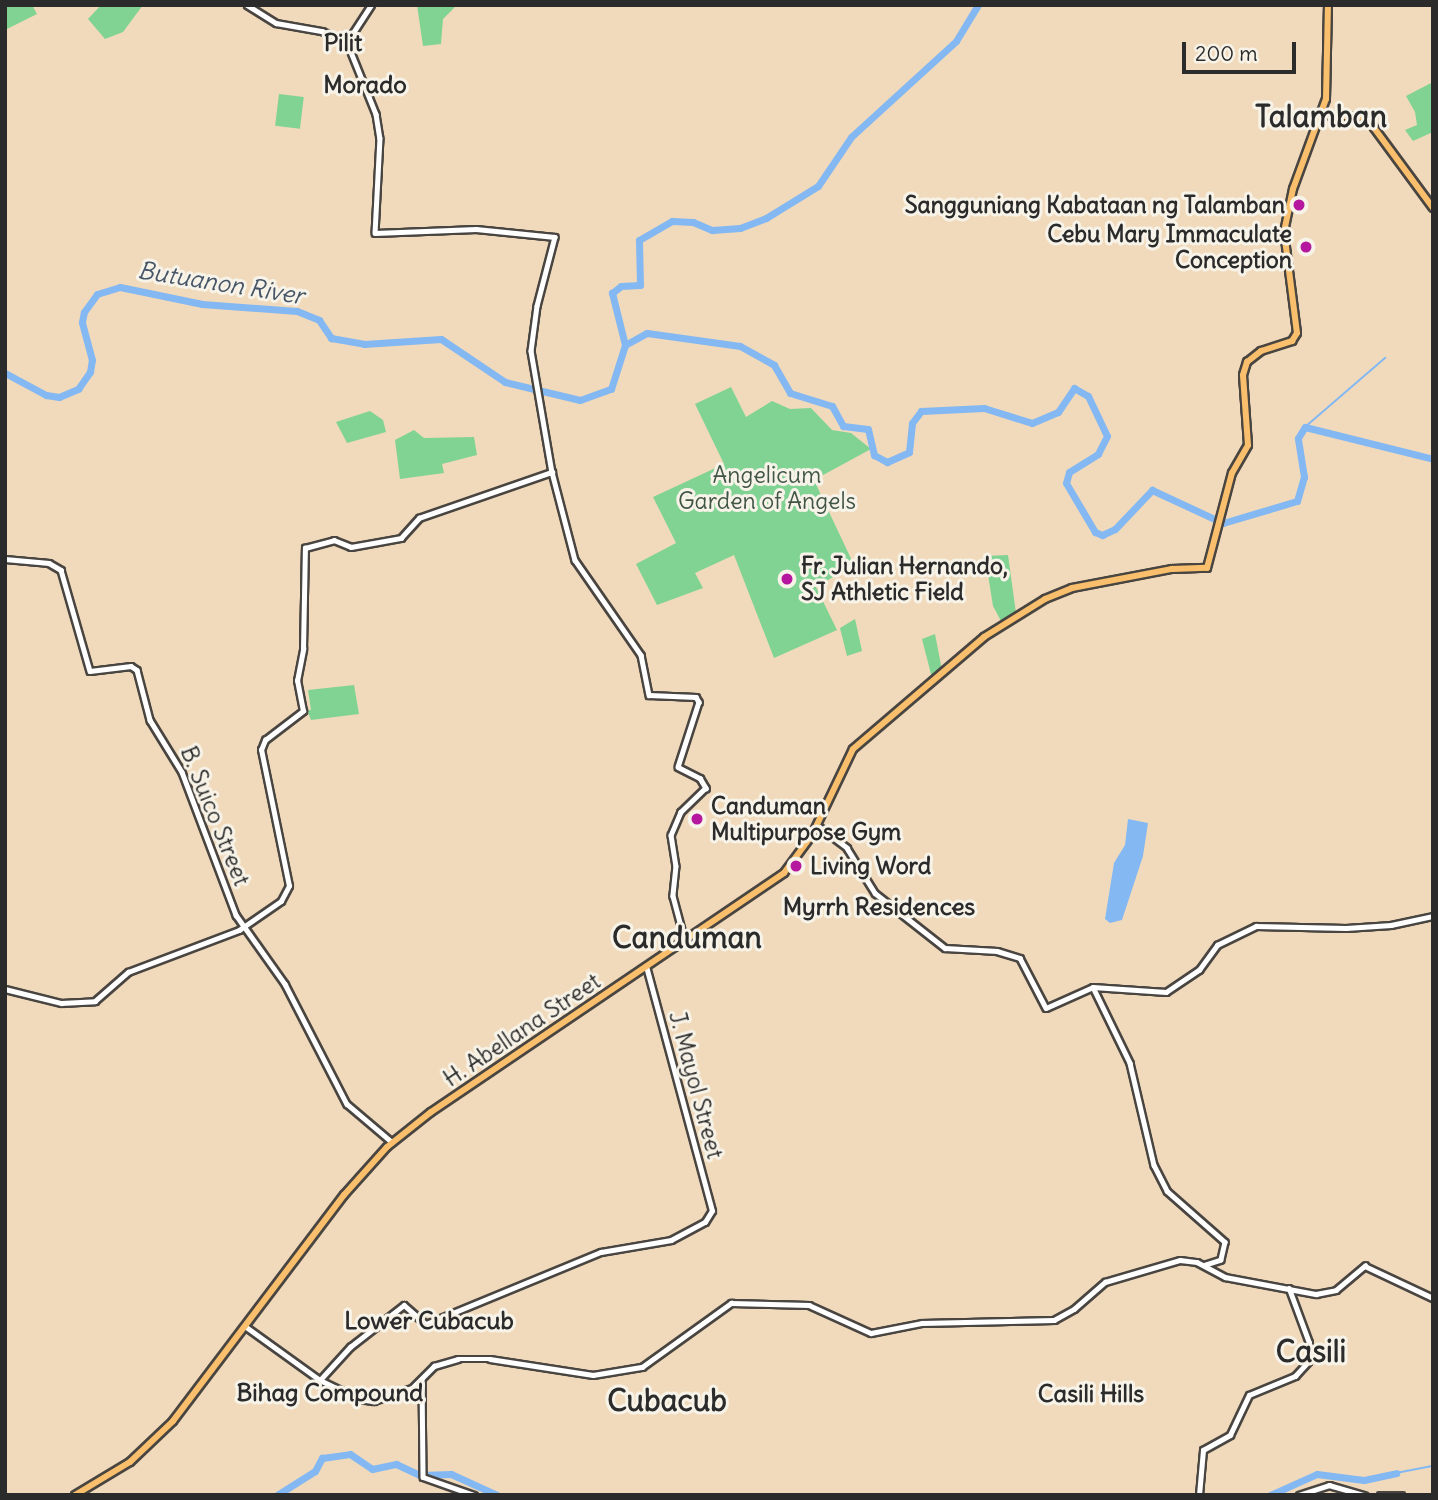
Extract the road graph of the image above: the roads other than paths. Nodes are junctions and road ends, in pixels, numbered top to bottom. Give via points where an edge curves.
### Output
1 (247, 5) edge
2 (371, 5) edge
3 (1328, 5) edge
4 (347, 42) junction
5 (1321, 115) junction
6 (1433, 208) edge
7 (552, 472) junction
8 (5, 559) edge
9 (817, 825) junction
10 (1433, 916) edge
11 (243, 927) junction
12 (685, 941) junction
13 (646, 967) junction
14 (1093, 987) junction
15 (5, 989) edge
16 (393, 1142) junction
17 (1206, 1265) junction
18 (1289, 1290) junction
19 (1433, 1298) edge
20 (245, 1326) junction
21 (422, 1377) junction
22 (320, 1380) junction
23 (75, 1495) edge
24 (474, 1495) edge
25 (1199, 1495) edge
26 (1299, 1495) edge
27 (1365, 1495) edge
28 (1380, 1495) edge
29 (1402, 1495) edge

1 - 4 street via 276,23 330,33
2 - 4 street
3 - 5 main road via 1328,79
4 - 7 street via 376,114 380,138 375,233 476,229 555,237 531,351
5 - 6 main road via 1366,117 1376,137 1398,157
5 - 9 main road, H. Abellana Street via 1293,189 1284,232 1297,333 1292,341 1261,351 1247,362 1243,375 1248,445 1232,473 1206,569 1172,569 1072,588 995,628 853,749
7 - 11 street via 419,518 401,537 356,547 334,540 305,548 303,649 297,681 303,711 265,740 261,750 289,890 274,907
7 - 12 street via 575,560 641,655 648,694 696,697 699,702 678,767 700,778 706,788 681,813 671,835 676,866 672,894
8 - 11 street, B. Suico Street via 49,563 61,570 90,671 131,666 137,670 150,720 183,772 209,852
9 - 12 main road, H. Abellana Street via 799,858 784,873
9 - 14 street via 856,859 875,893 945,948 997,951 1020,958 1044,1007
10 - 14 street via 1346,928 1256,926 1217,945 1199,970 1166,992
11 - 15 street via 128,972 95,1001 61,1003
11 - 16 street, B. Suico Street via 285,984 346,1104
12 - 13 main road, H. Abellana Street
13 - 16 main road, H. Abellana Street
13 - 22 street, J. Mayol Street via 712,1211 690,1234 601,1252 426,1324 404,1305 350,1347
14 - 17 street via 1130,1063 1154,1165 1167,1191 1226,1242 1221,1260
16 - 20 main road, H. Abellana Street via 348,1190
17 - 18 street via 1225,1277
17 - 21 street via 1180,1259 1134,1270 1090,1292 1062,1316 996,1323 922,1323 871,1333 809,1304 731,1303 642,1367 593,1375 490,1359 458,1359 434,1366
18 - 19 street via 1330,1292 1365,1266
18 - 25 street via 1309,1343 1308,1362 1295,1376 1249,1395 1230,1435 1203,1450
20 - 22 street
20 - 23 main road, H. Abellana Street via 160,1435 114,1474
21 - 22 street via 412,1388 374,1401 359,1399
21 - 24 street via 423,1475
26 - 27 street via 1329,1485
28 - 29 street

